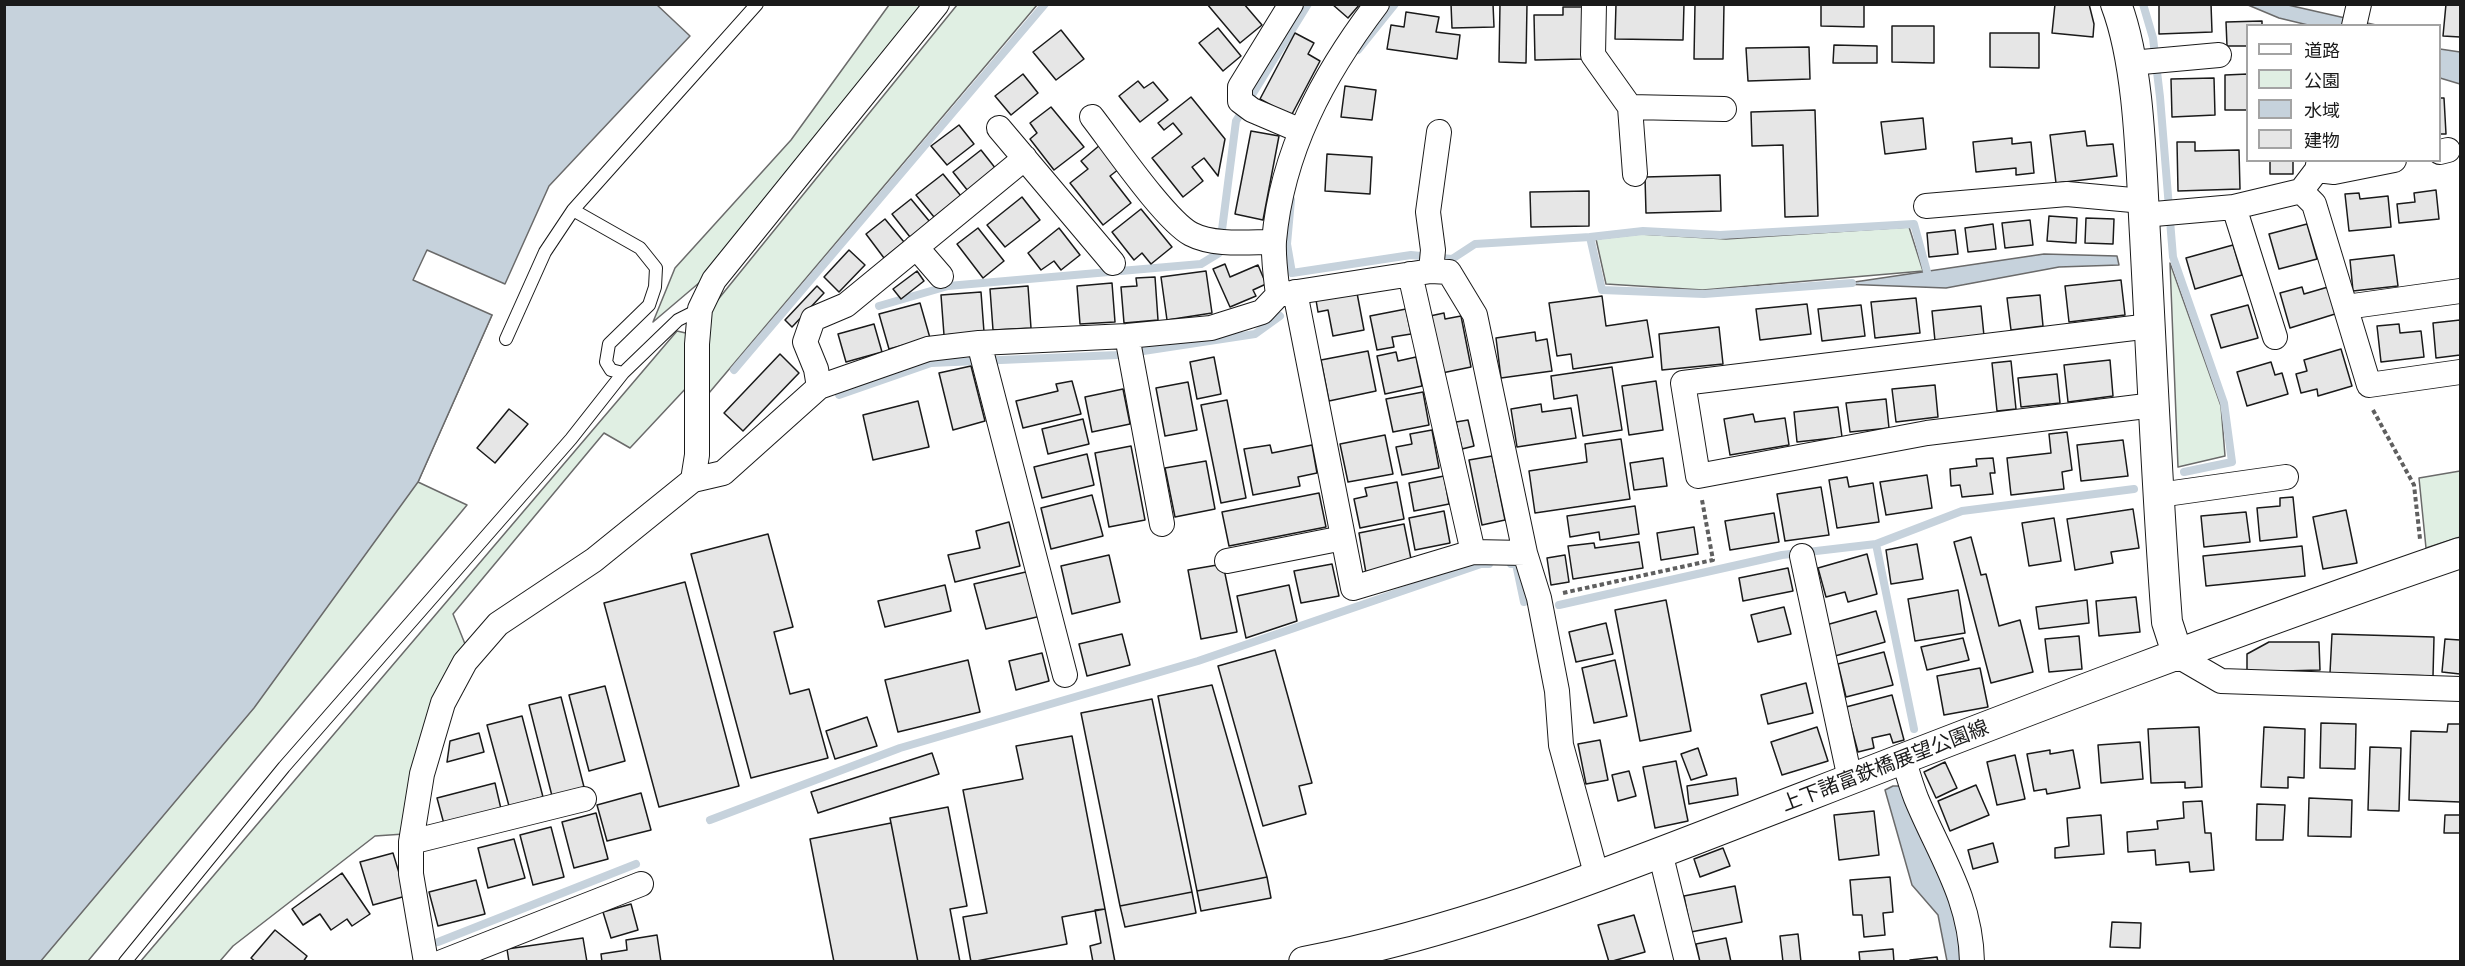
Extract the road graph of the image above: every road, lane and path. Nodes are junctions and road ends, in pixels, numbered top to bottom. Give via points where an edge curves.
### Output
1 (757, 4) edge
2 (937, 4) edge
3 (1291, 4) edge
4 (1377, 4) edge
5 (1594, 4) edge
6 (2116, 4) edge
7 (2219, 55) dead end
8 (2149, 61) junction
9 (1630, 107) junction
10 (1724, 109) dead end
11 (1092, 117) dead end
12 (999, 128) dead end
13 (1299, 130) junction
14 (1439, 132) dead end
15 (1025, 158) junction
16 (2384, 162) edge
17 (2318, 165) edge
18 (1635, 174) dead end
19 (2301, 191) junction
20 (1926, 206) dead end
21 (2234, 207) junction
22 (573, 210) junction
23 (2156, 210) junction
24 (1274, 242) junction
25 (916, 247) junction
26 (1113, 263) dead end
27 (1425, 265) junction
28 (941, 276) dead end
29 (2460, 291) edge
30 (1286, 293) junction
31 (2346, 307) junction
32 (700, 309) junction
33 (2150, 326) junction
34 (1127, 336) junction
35 (2275, 337) dead end
36 (506, 339) dead end
37 (983, 354) junction
38 (2460, 372) edge
39 (623, 373) junction
40 (2369, 385) junction
41 (819, 387) junction
42 (2154, 405) junction
43 (1698, 476) junction
44 (2286, 477) dead end
45 (693, 480) junction
46 (2159, 495) junction
47 (1162, 524) dead end
48 (1343, 537) junction
49 (1473, 552) junction
50 (1525, 553) junction
51 (2460, 553) edge
52 (1802, 556) dead end
53 (1227, 561) dead end
54 (2422, 566) junction
55 (1539, 598) junction
56 (2178, 656) junction
57 (1065, 675) dead end
58 (2460, 689) edge
59 (1903, 758) junction
60 (1850, 779) junction
61 (584, 799) dead end
62 (411, 842) junction
63 (1660, 852) junction
64 (1597, 877) junction
65 (641, 884) dead end
66 (1368, 956) edge
67 (125, 962) edge
68 (426, 962) edge
69 (442, 962) edge
70 (1304, 962) edge
71 (1687, 962) edge
72 (1972, 962) edge

1 - 22 lane
2 - 32 street via 714,280
3 - 13 street via 1240,87 1246,106
4 - 13 street via 1341,51
5 - 9 street via 1593,55
6 - 8 street
7 - 8 street
8 - 23 street
9 - 10 street
9 - 18 street
11 - 24 street via 1173,220 1191,234 1221,241
12 - 15 street
13 - 24 street
14 - 27 street
15 - 25 street
15 - 26 street
16 - 17 street via 2334,172
17 - 19 street
19 - 21 street
19 - 31 street via 2314,204
20 - 23 street via 2067,195
21 - 23 street
21 - 35 street
22 - 36 lane via 545,252
22 - 39 lane via 640,248 656,268 656,287 649,305 609,344 606,362 611,370
23 - 33 street
24 - 30 street
25 - 28 street
25 - 41 street via 846,305 813,319 805,342
27 - 30 street
27 - 49 street
27 - 50 street via 1449,272 1474,315
29 - 31 street
30 - 34 street via 1262,312 1211,328
30 - 48 street
31 - 40 street
32 - 39 lane via 678,320
32 - 45 street
33 - 42 street
33 - 43 street via 1683,383
34 - 37 street
34 - 47 street
37 - 41 street via 928,349
37 - 57 street
38 - 40 street
39 - 67 lane via 571,439 284,767
40 - 54 path via 2366,396 2414,485
41 - 45 street via 723,473
42 - 43 street via 1927,433
42 - 46 street
43 - 55 path via 1713,560
44 - 46 street
45 - 62 street via 594,560 498,624 465,662 443,703 423,774
46 - 56 street via 2167,622
48 - 49 street via 1353,588
48 - 53 street
49 - 50 street
50 - 55 street
51 - 54 street, 上下諸富鉄橋展望公園線
52 - 60 street
54 - 56 street, 上下諸富鉄橋展望公園線
55 - 64 street via 1557,691 1561,745
56 - 58 street via 2221,681
56 - 59 street, 上下諸富鉄橋展望公園線
59 - 60 street, 上下諸富鉄橋展望公園線
59 - 72 street via 1916,797 1958,884
60 - 63 street, 上下諸富鉄橋展望公園線
61 - 62 street
62 - 68 street via 411,874
63 - 64 street, 上下諸富鉄橋展望公園線
63 - 71 street
64 - 66 street, 上下諸富鉄橋展望公園線
65 - 69 street
66 - 70 street, 上下諸富鉄橋展望公園線

